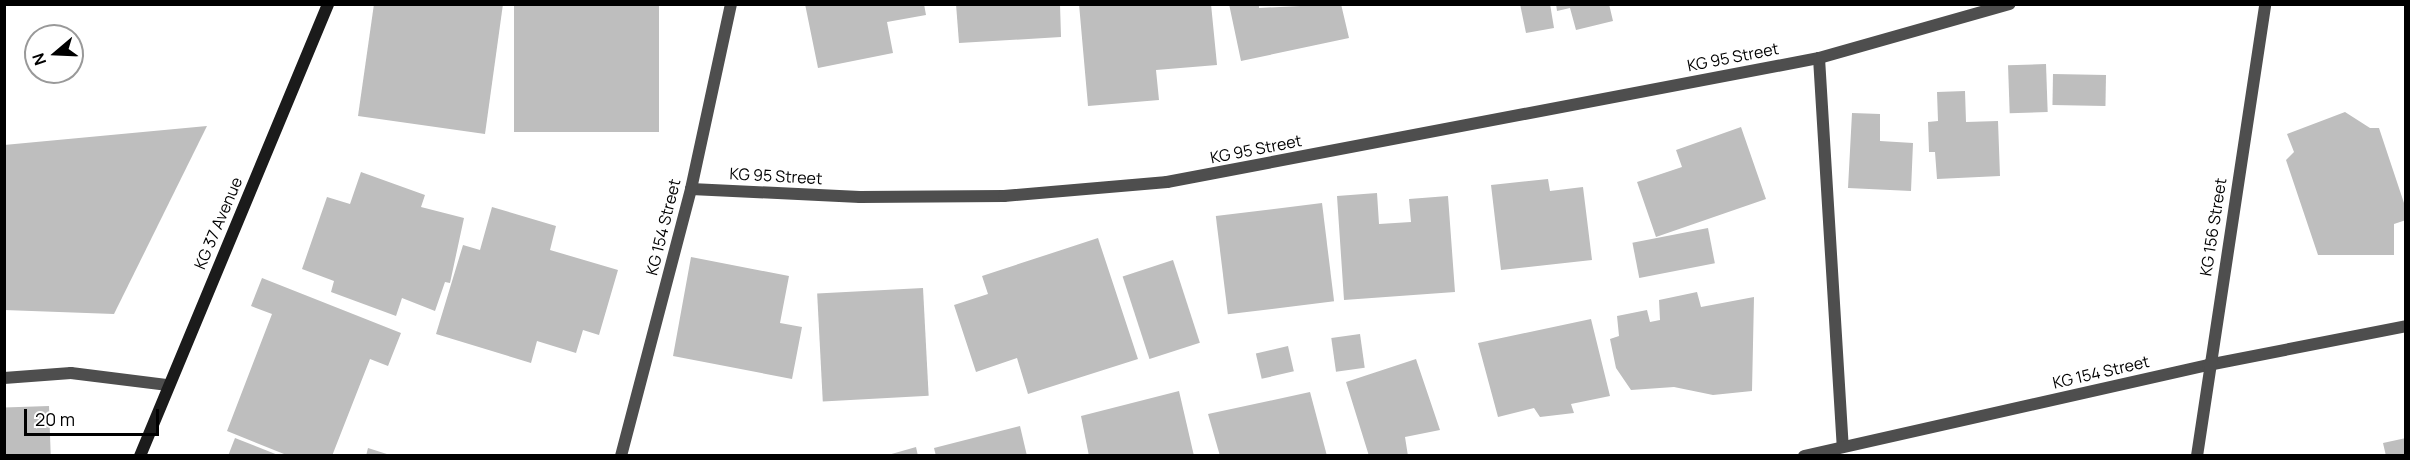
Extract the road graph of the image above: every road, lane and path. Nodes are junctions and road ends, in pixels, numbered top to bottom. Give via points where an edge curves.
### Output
1 (328, 4) edge
2 (731, 4) edge
3 (2010, 4) edge
4 (2265, 4) edge
5 (1819, 58) junction
6 (691, 189) junction
7 (2406, 326) edge
8 (2208, 365) junction
9 (4, 378) edge
10 (168, 385) junction
11 (1844, 446) junction
12 (140, 456) edge
13 (621, 456) edge
14 (1804, 456) edge
15 (2197, 456) edge

1 - 10 street, KG 37 Avenue
2 - 6 street, KG 154 Street
3 - 5 street, KG 95 Street
4 - 8 street, KG 156 Street
5 - 6 street, KG 95 Street via 1167,182 1004,196 860,197
5 - 11 street
6 - 13 street, KG 154 Street
7 - 8 street, KG 154 Street
8 - 11 street, KG 154 Street
8 - 15 street, KG 156 Street
9 - 10 street via 71,373
10 - 12 street, KG 37 Avenue
11 - 14 street, KG 154 Street

